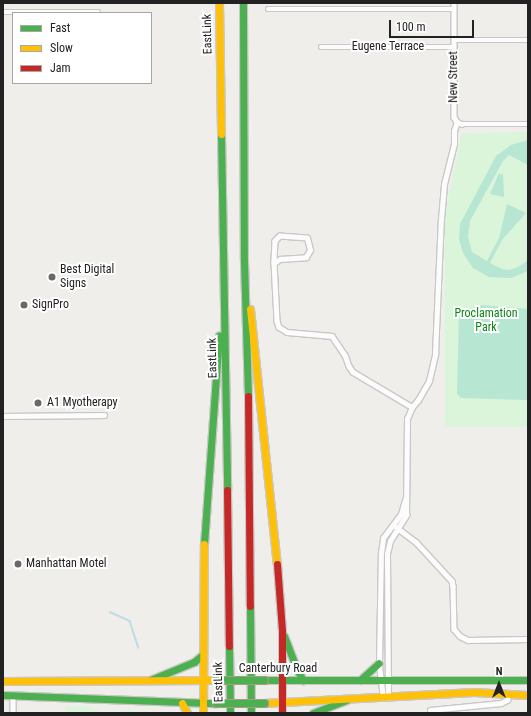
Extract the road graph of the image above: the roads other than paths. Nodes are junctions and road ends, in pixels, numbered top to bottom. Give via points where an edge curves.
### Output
1 (219, 3) edge
2 (243, 3) edge
3 (454, 3) edge
4 (268, 9) dead end
5 (454, 9) junction
6 (3, 12) edge
7 (98, 12) dead end
8 (454, 40) junction
9 (528, 40) edge
10 (321, 47) dead end
11 (454, 47) junction
12 (459, 123) junction
13 (528, 124) edge
14 (244, 260) junction
15 (274, 263) junction
16 (223, 283) junction
17 (412, 407) junction
18 (104, 415) dead end
19 (3, 416) edge
20 (407, 497) junction
21 (394, 525) junction
22 (398, 529) junction
23 (282, 631) junction
24 (528, 639) edge
25 (202, 655) junction
26 (379, 663) junction
27 (150, 680) junction
28 (203, 680) junction
29 (282, 680) junction
30 (303, 680) junction
31 (360, 680) junction
32 (528, 680) edge
33 (3, 681) edge
34 (384, 681) junction
35 (509, 694) junction
36 (3, 695) edge
37 (13, 695) junction
38 (528, 695) edge
39 (386, 698) junction
40 (347, 700) junction
41 (203, 702) junction
42 (182, 703) junction
43 (282, 703) junction
44 (430, 710) dead end
45 (13, 713) edge
46 (187, 713) edge
47 (203, 713) edge
48 (230, 713) edge
49 (251, 713) edge
50 (282, 713) edge
51 (313, 713) edge

1 - 16 main road, EastLink
2 - 14 main road
3 - 5 street, New Street
4 - 5 street
5 - 8 street, New Street
6 - 7 street
8 - 9 street
8 - 11 street, New Street
10 - 11 street, Eugene Terrace
11 - 12 street, New Street via 454,117
12 - 13 street
12 - 17 street, New Street via 454,131 454,144 444,184 435,354 429,381
14 - 23 main road via 275,531
14 - 49 main road via 249,437
15 - 15 street via 280,259 306,258 310,250 308,238 280,236 276,240
15 - 17 street via 279,327 286,332 332,336 353,372
16 - 25 main road via 205,514
16 - 48 main road, EastLink
17 - 20 street, New Street via 406,432
18 - 19 street
20 - 21 street
20 - 22 street via 406,515
21 - 22 street
21 - 26 street via 383,538 381,553
22 - 24 street via 416,542 452,581 454,629 460,636 468,640
22 - 34 street via 390,541 386,554
23 - 29 main road
23 - 30 main road
25 - 27 main road via 194,662
25 - 28 main road
26 - 31 main road
26 - 34 street
27 - 28 main road, Canterbury Road
27 - 33 main road, Canterbury Road
28 - 29 main road, Canterbury Road, bridge
28 - 41 main road
29 - 30 main road, Canterbury Road
29 - 43 main road
30 - 31 main road, Canterbury Road
31 - 34 main road, Canterbury Road
32 - 34 main road, Canterbury Road
34 - 39 street
35 - 38 main road
35 - 39 main road via 474,692
35 - 44 street via 507,700 501,703
36 - 37 main road
37 - 42 main road
37 - 45 street
39 - 40 main road
40 - 43 main road
40 - 51 main road
41 - 42 main road
41 - 43 main road, bridge
41 - 47 main road
42 - 46 main road
43 - 50 main road

